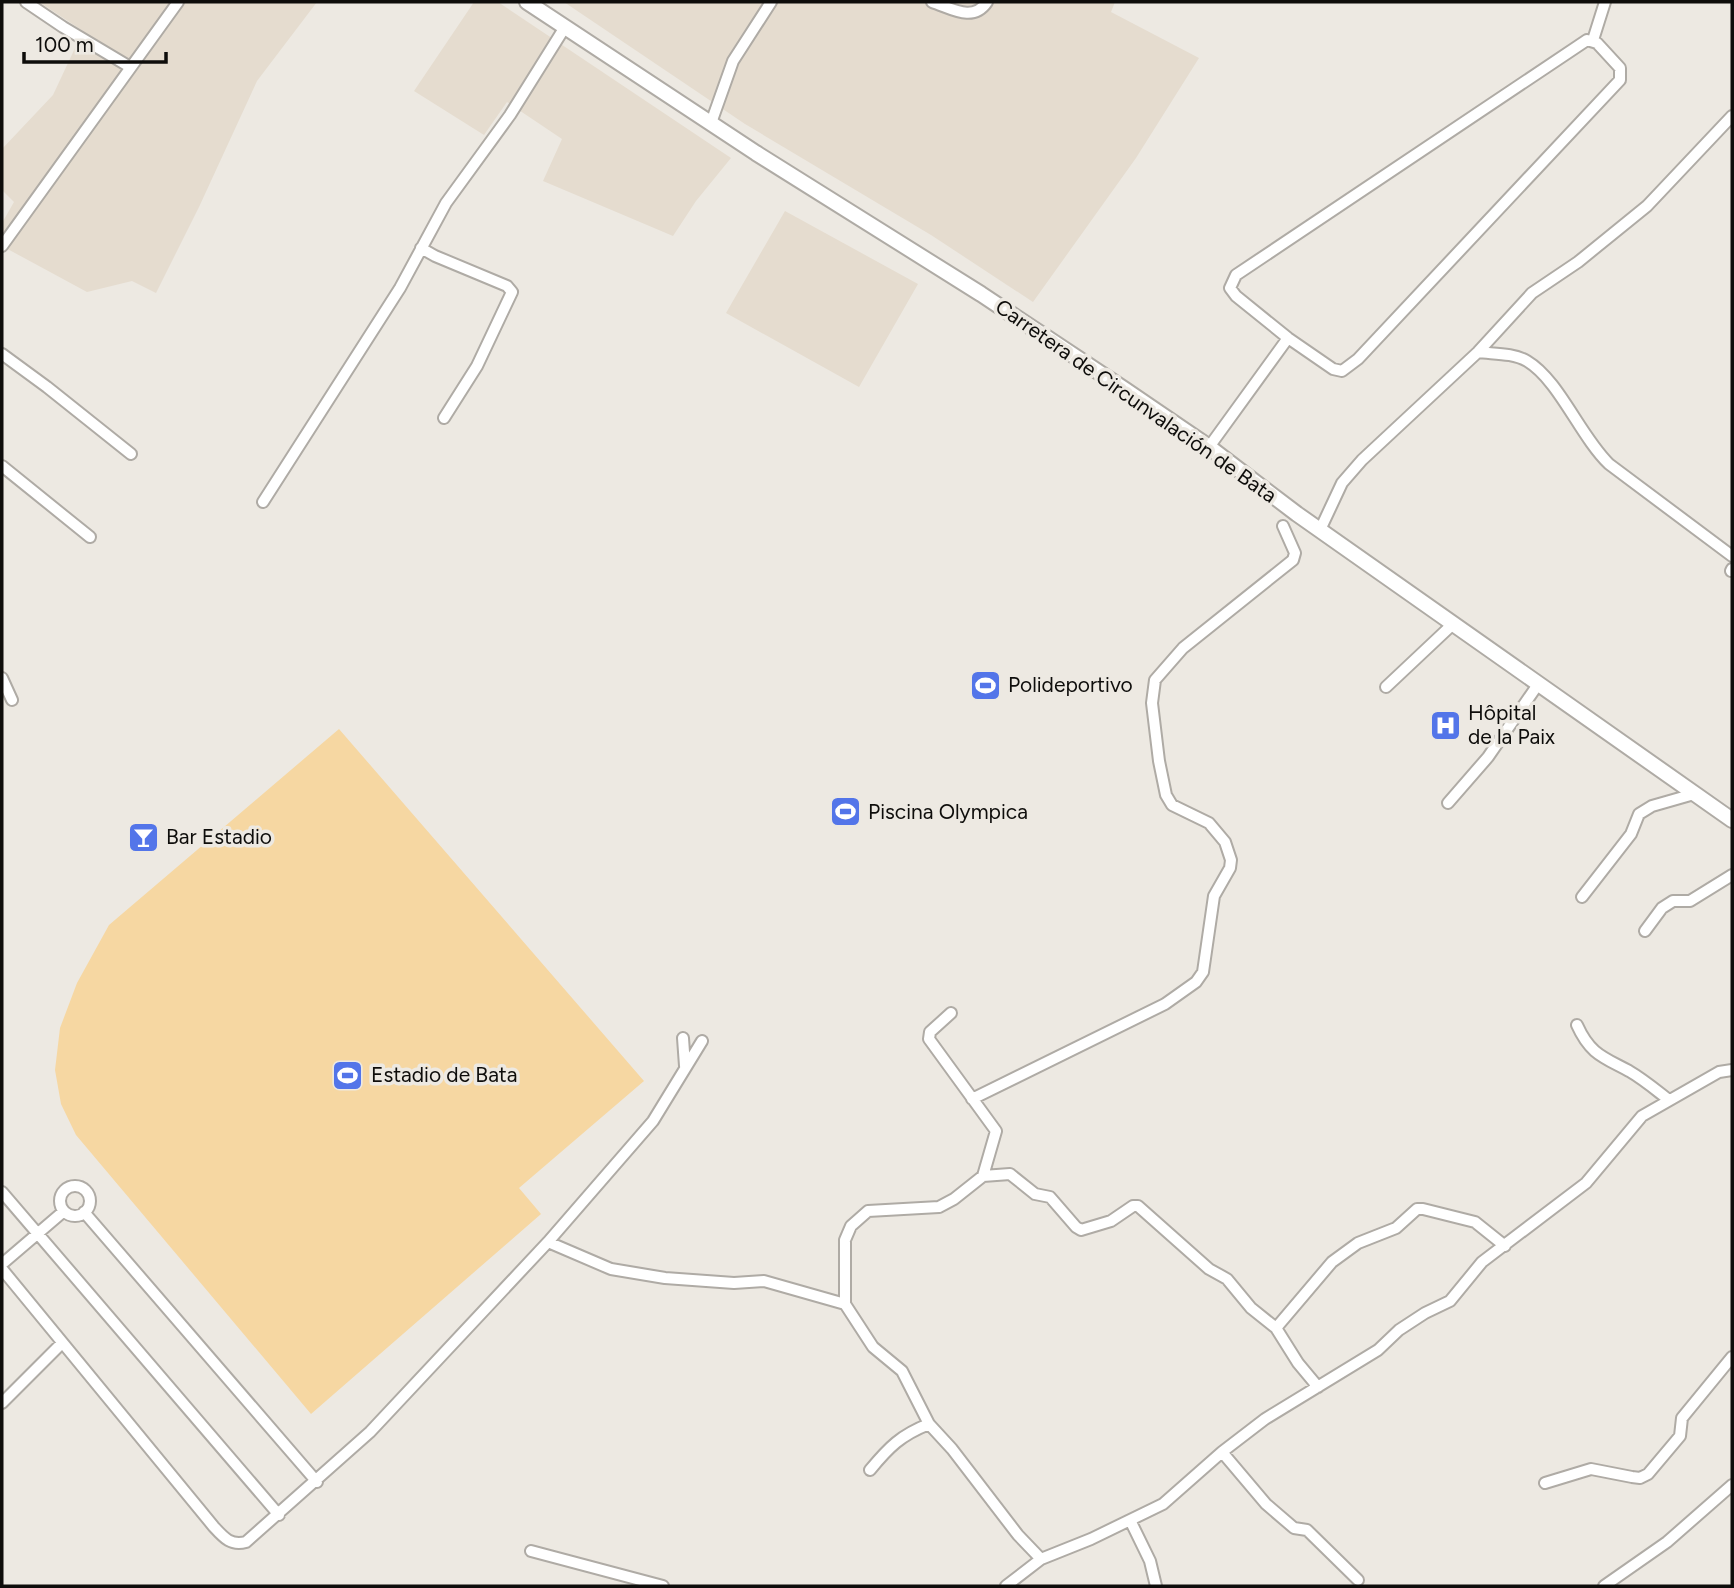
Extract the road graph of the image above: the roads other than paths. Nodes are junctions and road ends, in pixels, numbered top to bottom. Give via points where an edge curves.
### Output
1 (26, 2) edge
2 (178, 2) edge
3 (527, 2) edge
4 (771, 2) edge
5 (932, 2) edge
6 (987, 2) edge
7 (1605, 2) edge
8 (565, 27) junction
9 (1593, 40) junction
10 (130, 67) junction
11 (1732, 116) edge
12 (711, 123) junction
13 (2, 247) edge
14 (421, 248) junction
15 (1288, 338) junction
16 (1478, 352) junction
17 (2, 354) edge
18 (444, 418) dead end
19 (1209, 447) junction
20 (131, 454) dead end
21 (2, 466) edge
22 (263, 502) dead end
23 (1283, 526) dead end
24 (1320, 530) junction
25 (90, 537) dead end
26 (1732, 556) edge
27 (1454, 623) junction
28 (2, 678) edge
29 (1539, 683) junction
30 (1386, 687) dead end
31 (12, 700) dead end
32 (1694, 794) junction
33 (1448, 803) dead end
34 (1732, 820) edge
35 (1732, 875) edge
36 (1582, 897) dead end
37 (1645, 931) dead end
38 (951, 1013) dead end
39 (1577, 1025) dead end
40 (684, 1038) dead end
41 (702, 1041) dead end
42 (685, 1066) junction
43 (1732, 1070) edge
44 (972, 1099) junction
45 (1670, 1100) junction
46 (983, 1176) junction
47 (2, 1192) edge
48 (64, 1211) junction
49 (84, 1212) junction
50 (38, 1234) junction
51 (548, 1242) junction
52 (1505, 1246) junction
53 (2, 1267) edge
54 (845, 1304) junction
55 (1276, 1328) junction
56 (62, 1343) junction
57 (1732, 1357) edge
58 (1318, 1387) junction
59 (2, 1403) edge
60 (929, 1424) junction
61 (1222, 1452) junction
62 (870, 1470) dead end
63 (317, 1482) junction
64 (1545, 1483) dead end
65 (1732, 1485) edge
66 (279, 1515) junction
67 (1130, 1520) junction
68 (531, 1551) dead end
69 (1041, 1559) junction
70 (1358, 1580) dead end
71 (663, 1586) edge
72 (1006, 1586) edge
73 (1156, 1586) edge
74 (1604, 1586) edge

1 - 10 street
2 - 10 street
3 - 8 main road, Carretera de Circunvalación de Bata
4 - 12 street via 733,61
5 - 6 street via 965,14 979,11
7 - 9 street
8 - 12 main road, Carretera de Circunvalación de Bata
8 - 14 street via 510,115 446,203
9 - 15 street via 1619,68 1620,80 1358,359 1342,371 1333,369
9 - 15 street via 1582,41 1236,275 1230,288 1236,296
10 - 13 street
11 - 16 street via 1647,206 1532,293
12 - 19 main road, Carretera de Circunvalación de Bata via 1025,323
14 - 18 street via 512,292 477,366
14 - 22 street
15 - 19 street
16 - 24 street via 1362,460 1342,483
16 - 26 street via 1526,360 1548,380 1596,452
17 - 20 street
19 - 24 main road, Carretera de Circunvalación de Bata
21 - 25 street
23 - 44 street via 1295,553 1293,560 1183,648 1155,680 1152,703 1166,795 1172,805 1209,823 1230,851 1230,868 1214,896 1203,972 1165,1004
24 - 27 main road, Carretera de Circunvalación de Bata
27 - 29 main road, Carretera de Circunvalación de Bata
27 - 30 street
28 - 31 street
29 - 32 main road, Carretera de Circunvalación de Bata
29 - 33 street via 1488,757
32 - 34 main road, Carretera de Circunvalación de Bata
32 - 36 street via 1639,814 1631,834
35 - 37 street via 1690,901 1673,901 1662,908
38 - 44 street via 929,1038
39 - 45 street via 1584,1040 1603,1059
40 - 42 street
41 - 42 street
42 - 51 street via 653,1121
43 - 45 street via 1719,1072
44 - 46 street via 996,1135
45 - 52 street via 1637,1120 1581,1187
46 - 54 street via 940,1206 868,1211 858,1218 845,1240
46 - 55 street via 1014,1175 1035,1194 1050,1197 1081,1230 1138,1206 1209,1269 1227,1279 1251,1308
47 - 50 street
48 - 49 street via 71,1215
48 - 49 street via 62,1193 69,1186 78,1186 89,1195
48 - 50 street
49 - 63 street
50 - 53 street
50 - 66 street
51 - 54 street via 611,1269 665,1278 764,1281
51 - 63 street via 370,1432
52 - 55 street via 1475,1222 1417,1209 1396,1228 1358,1243 1332,1262
52 - 58 street via 1482,1262 1450,1301 1416,1318 1378,1350
53 - 56 street
54 - 60 street via 873,1347 902,1371
55 - 58 street
56 - 59 street
56 - 66 street via 226,1540 246,1542
57 - 64 street via 1682,1418 1680,1436 1648,1474 1632,1478 1591,1469
58 - 61 street
60 - 62 street via 897,1440
60 - 69 street
61 - 67 street via 1163,1503
61 - 70 street via 1266,1504 1294,1528 1307,1530
63 - 66 street
65 - 74 street via 1671,1538
67 - 69 street
67 - 73 street via 1150,1560
68 - 71 street
69 - 72 street

